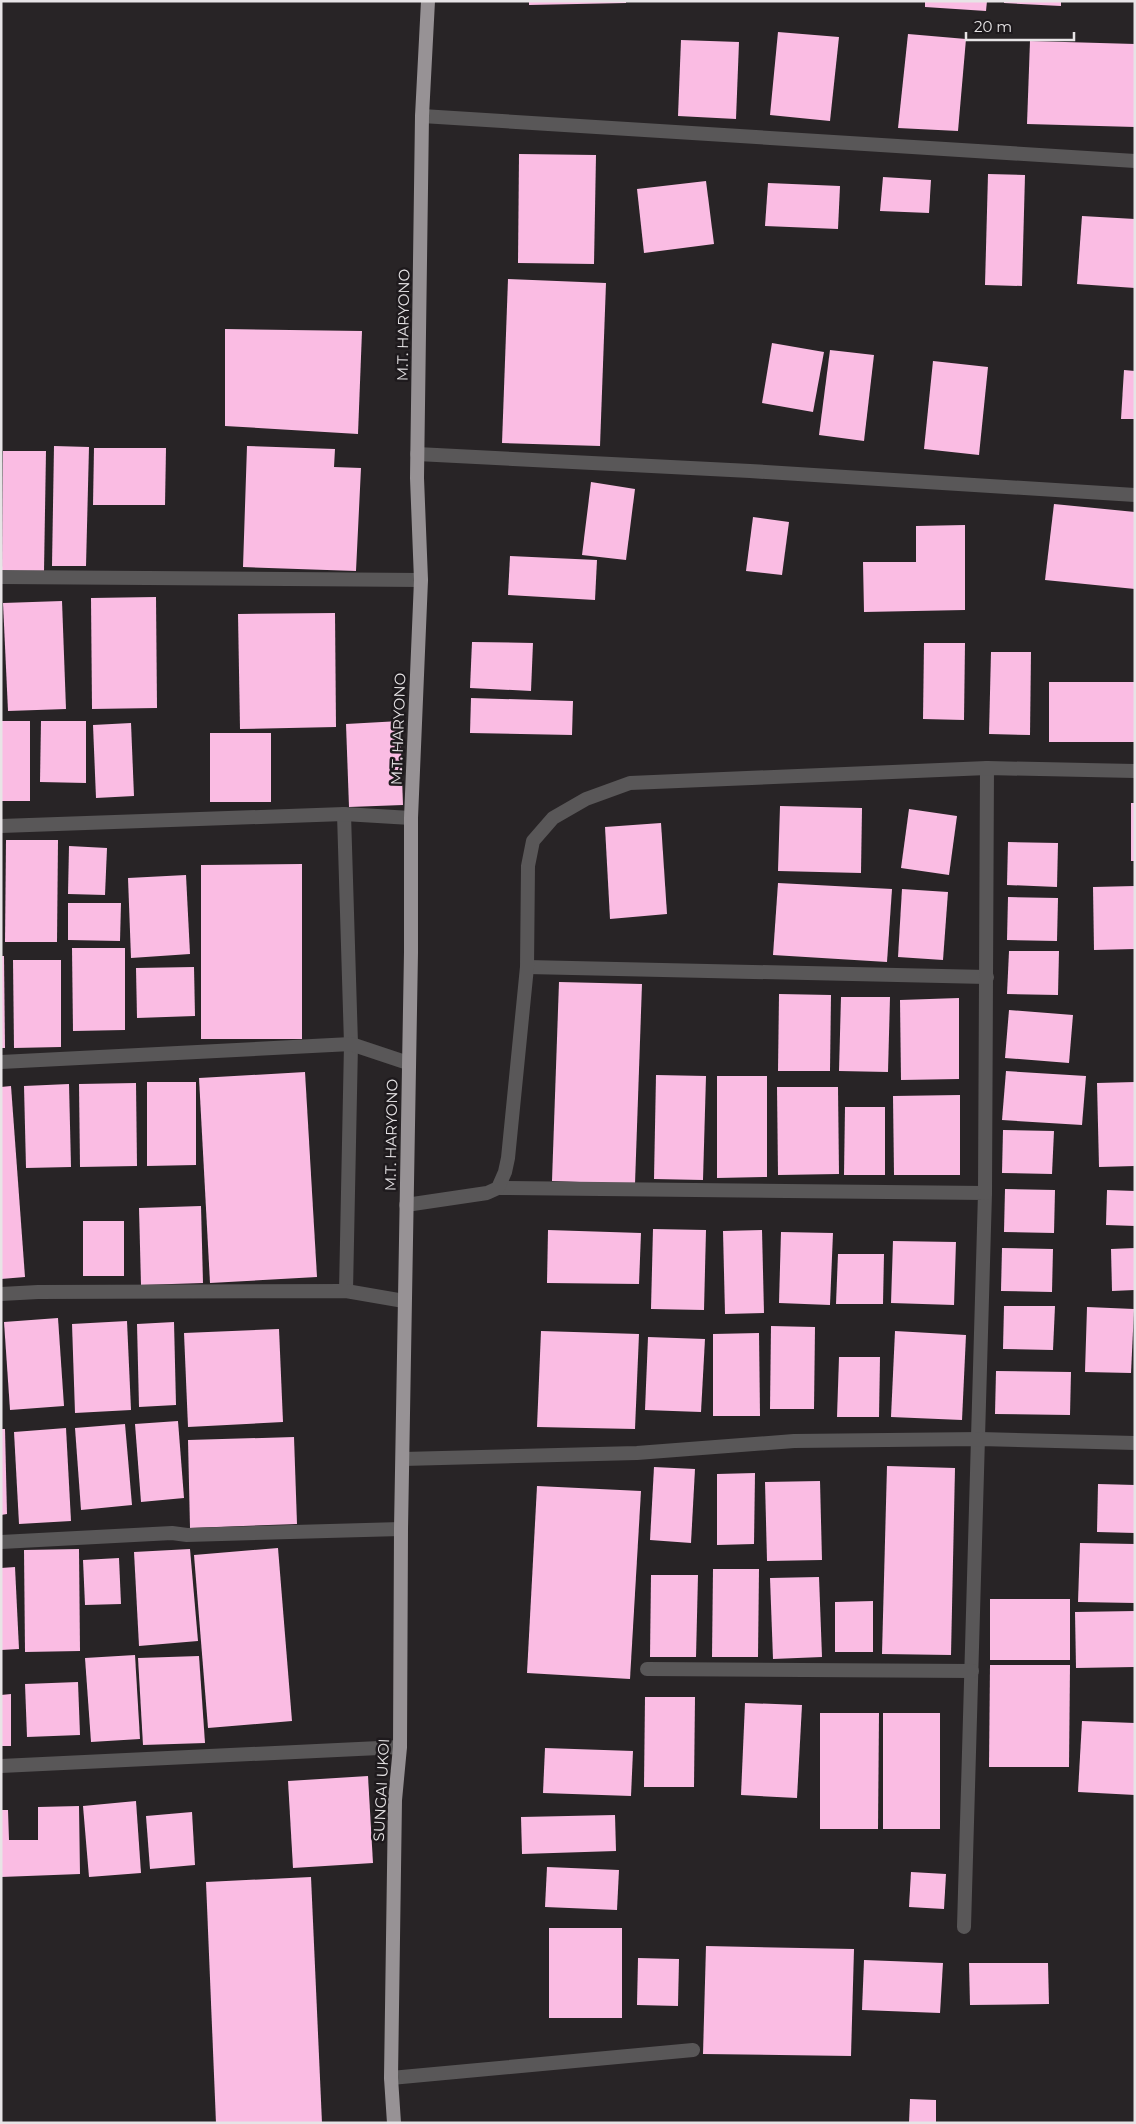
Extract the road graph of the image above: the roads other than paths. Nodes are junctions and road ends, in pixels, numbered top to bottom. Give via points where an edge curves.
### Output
1 (428, 1) edge
2 (422, 116) junction
3 (1135, 161) edge
4 (417, 454) junction
5 (1135, 495) edge
6 (1, 577) edge
7 (421, 580) junction
8 (987, 768) junction
9 (1135, 772) edge
10 (344, 814) junction
11 (411, 818) junction
12 (1, 826) edge
13 (527, 968) junction
14 (987, 977) junction
15 (351, 1044) junction
16 (1, 1062) edge
17 (408, 1063) junction
18 (498, 1188) junction
19 (986, 1193) junction
20 (406, 1205) junction
21 (346, 1291) junction
22 (1, 1294) edge
23 (404, 1301) junction
24 (980, 1440) junction
25 (1135, 1443) edge
26 (403, 1459) junction
27 (401, 1529) junction
28 (1, 1542) edge
29 (647, 1669) dead end
30 (972, 1671) junction
31 (400, 1747) junction
32 (1, 1766) edge
33 (964, 1927) dead end
34 (692, 2050) dead end
35 (392, 2078) junction
36 (394, 2123) edge

1 - 2 highway, M.T. HARYONO
2 - 3 street
2 - 4 highway, M.T. HARYONO
4 - 5 street via 760,471
4 - 7 highway, M.T. HARYONO
6 - 7 street
7 - 11 highway, M.T. HARYONO
8 - 9 street
8 - 13 street via 630,783 586,799 553,818 533,841 528,866
8 - 14 street
10 - 11 street
10 - 12 street
10 - 15 street
11 - 17 highway, M.T. HARYONO
13 - 14 street
13 - 18 street via 508,1158
14 - 19 street
15 - 16 street
15 - 17 street
15 - 21 street
17 - 20 highway, M.T. HARYONO
18 - 19 street
18 - 20 street via 487,1193
19 - 24 street
20 - 23 highway, M.T. HARYONO
21 - 22 street
21 - 23 street
23 - 26 highway, M.T. HARYONO
24 - 25 street
24 - 26 street via 794,1441 637,1454
24 - 30 street
26 - 27 highway, SUNGAI UKOI
27 - 28 street
27 - 31 highway, SUNGAI UKOI
29 - 30 street
30 - 33 street
31 - 32 street
31 - 35 highway, SUNGAI UKOI via 395,1800
34 - 35 street
35 - 36 highway, SUNGAI UKOI

